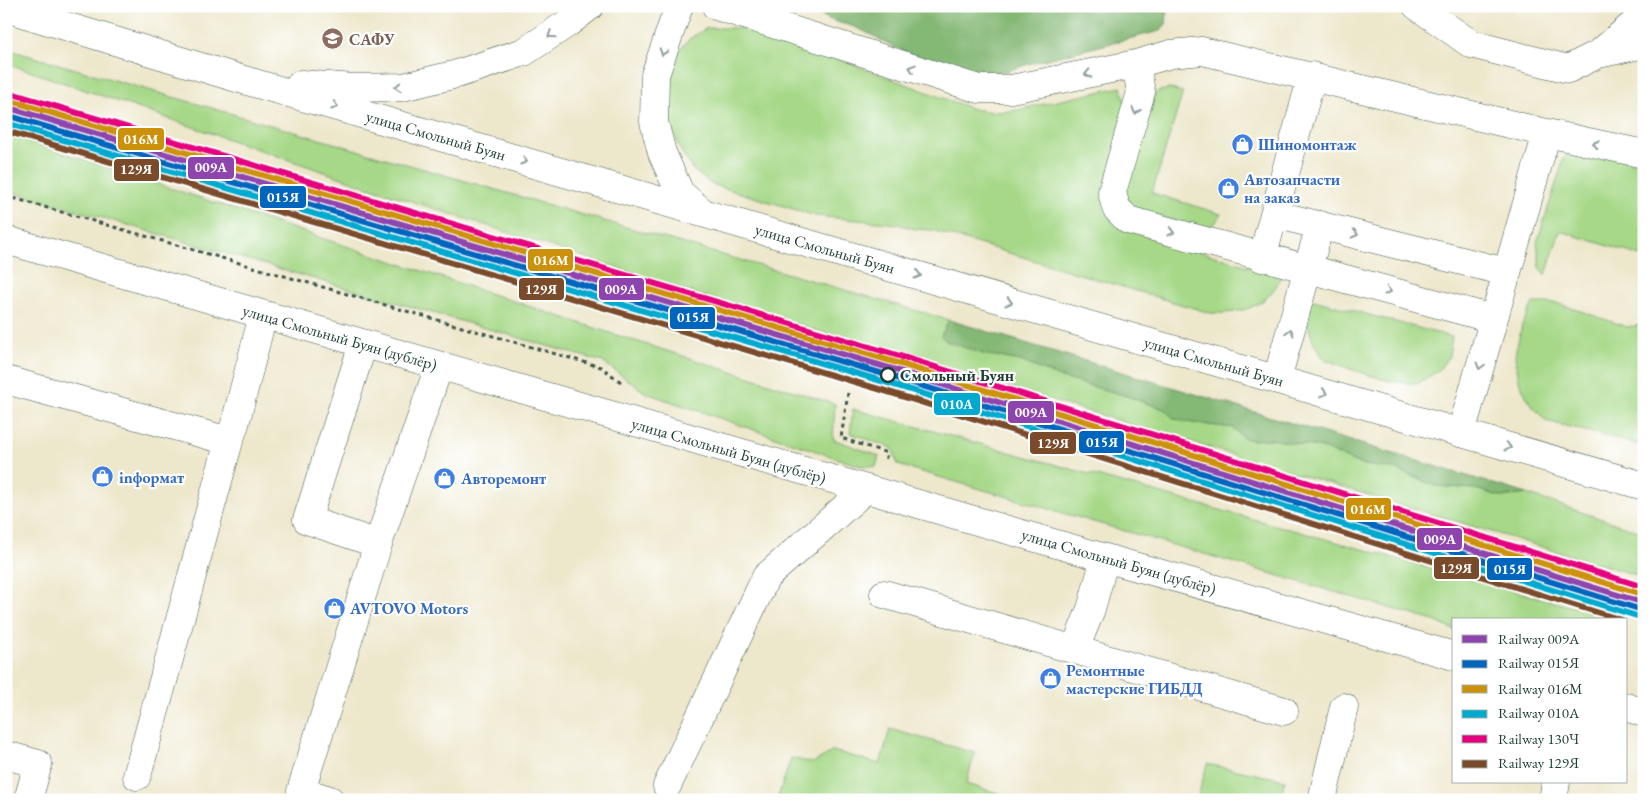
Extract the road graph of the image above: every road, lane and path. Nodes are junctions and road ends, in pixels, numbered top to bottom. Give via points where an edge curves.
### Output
1 (590, 6) edge
2 (679, 6) edge
3 (716, 6) edge
4 (1417, 6) edge
5 (6, 8) edge
6 (1644, 15) edge
7 (1644, 44) edge
8 (1598, 54) junction
9 (1136, 64) junction
10 (1312, 76) junction
11 (237, 78) junction
12 (1547, 133) junction
13 (1644, 154) edge
14 (6, 196) edge
15 (704, 213) junction
16 (1274, 214) junction
17 (1320, 225) junction
18 (6, 240) edge
19 (1262, 258) junction
20 (1308, 269) junction
21 (1506, 272) junction
22 (264, 315) junction
23 (1493, 319) junction
24 (363, 344) junction
25 (439, 366) junction
26 (1277, 379) junction
27 (6, 380) edge
28 (622, 383) dead end
29 (848, 393) dead end
30 (1461, 433) junction
31 (229, 441) junction
32 (883, 468) dead end
33 (1644, 486) edge
34 (866, 489) junction
35 (378, 544) junction
36 (1105, 558) junction
37 (1644, 581) edge
38 (1638, 588) dead end
39 (884, 594) dead end
40 (1075, 649) junction
41 (1452, 655) edge
42 (1344, 707) dead end
43 (1628, 708) edge
44 (1284, 711) dead end
45 (1644, 713) edge
46 (6, 755) edge
47 (137, 776) dead end
48 (1556, 784) edge
49 (667, 786) dead end
50 (28, 800) edge
51 (330, 800) edge
52 (1322, 800) edge
53 (1553, 800) edge

1 -> 11 main road via 524,52 403,88 354,88
2 -> 15 main road via 655,75 654,122 662,153 680,193
9 -> 3 main road via 1010,90 979,88
4 - 8 main road via 1471,44 1568,69
5 - 11 main road, улица Смольный Буян
6 - 8 main road
7 - 8 main road
9 - 10 main road via 1171,54 1202,51
9 -> 19 main road via 1141,92 1112,192 1116,208 1128,220
10 - 12 main road
10 - 16 main road
11 -> 15 main road, улица Смольный Буян
13 -> 12 main road
12 - 21 main road
14 - 28 path via 600,366
15 -> 26 main road, улица Смольный Буян
16 - 17 main road
16 - 19 main road
17 - 20 main road
17 -> 21 main road
18 - 22 main road, улица Смольный Буян (дублёр)
19 - 20 main road
20 -> 23 main road
26 -> 20 main road
21 - 23 main road
22 - 24 main road, улица Смольный Буян (дублёр)
22 - 31 main road
23 -> 30 main road
24 - 25 main road, улица Смольный Буян (дублёр)
24 - 35 main road via 306,520
25 - 34 main road, улица Смольный Буян (дублёр)
25 - 35 main road
26 -> 30 main road, улица Смольный Буян
27 - 31 main road
29 - 32 path via 841,438 887,453
30 -> 33 main road, улица Смольный Буян
31 - 47 main road
34 - 36 main road, улица Смольный Буян (дублёр)
34 - 49 main road via 766,577
35 - 51 main road via 301,791
36 - 40 main road
36 - 41 main road, улица Смольный Буян (дублёр)
37 - 38 path
39 - 40 main road
40 - 44 main road
42 - 52 main road
43 - 45 main road
46 - 50 main road via 38,764
48 - 53 main road

